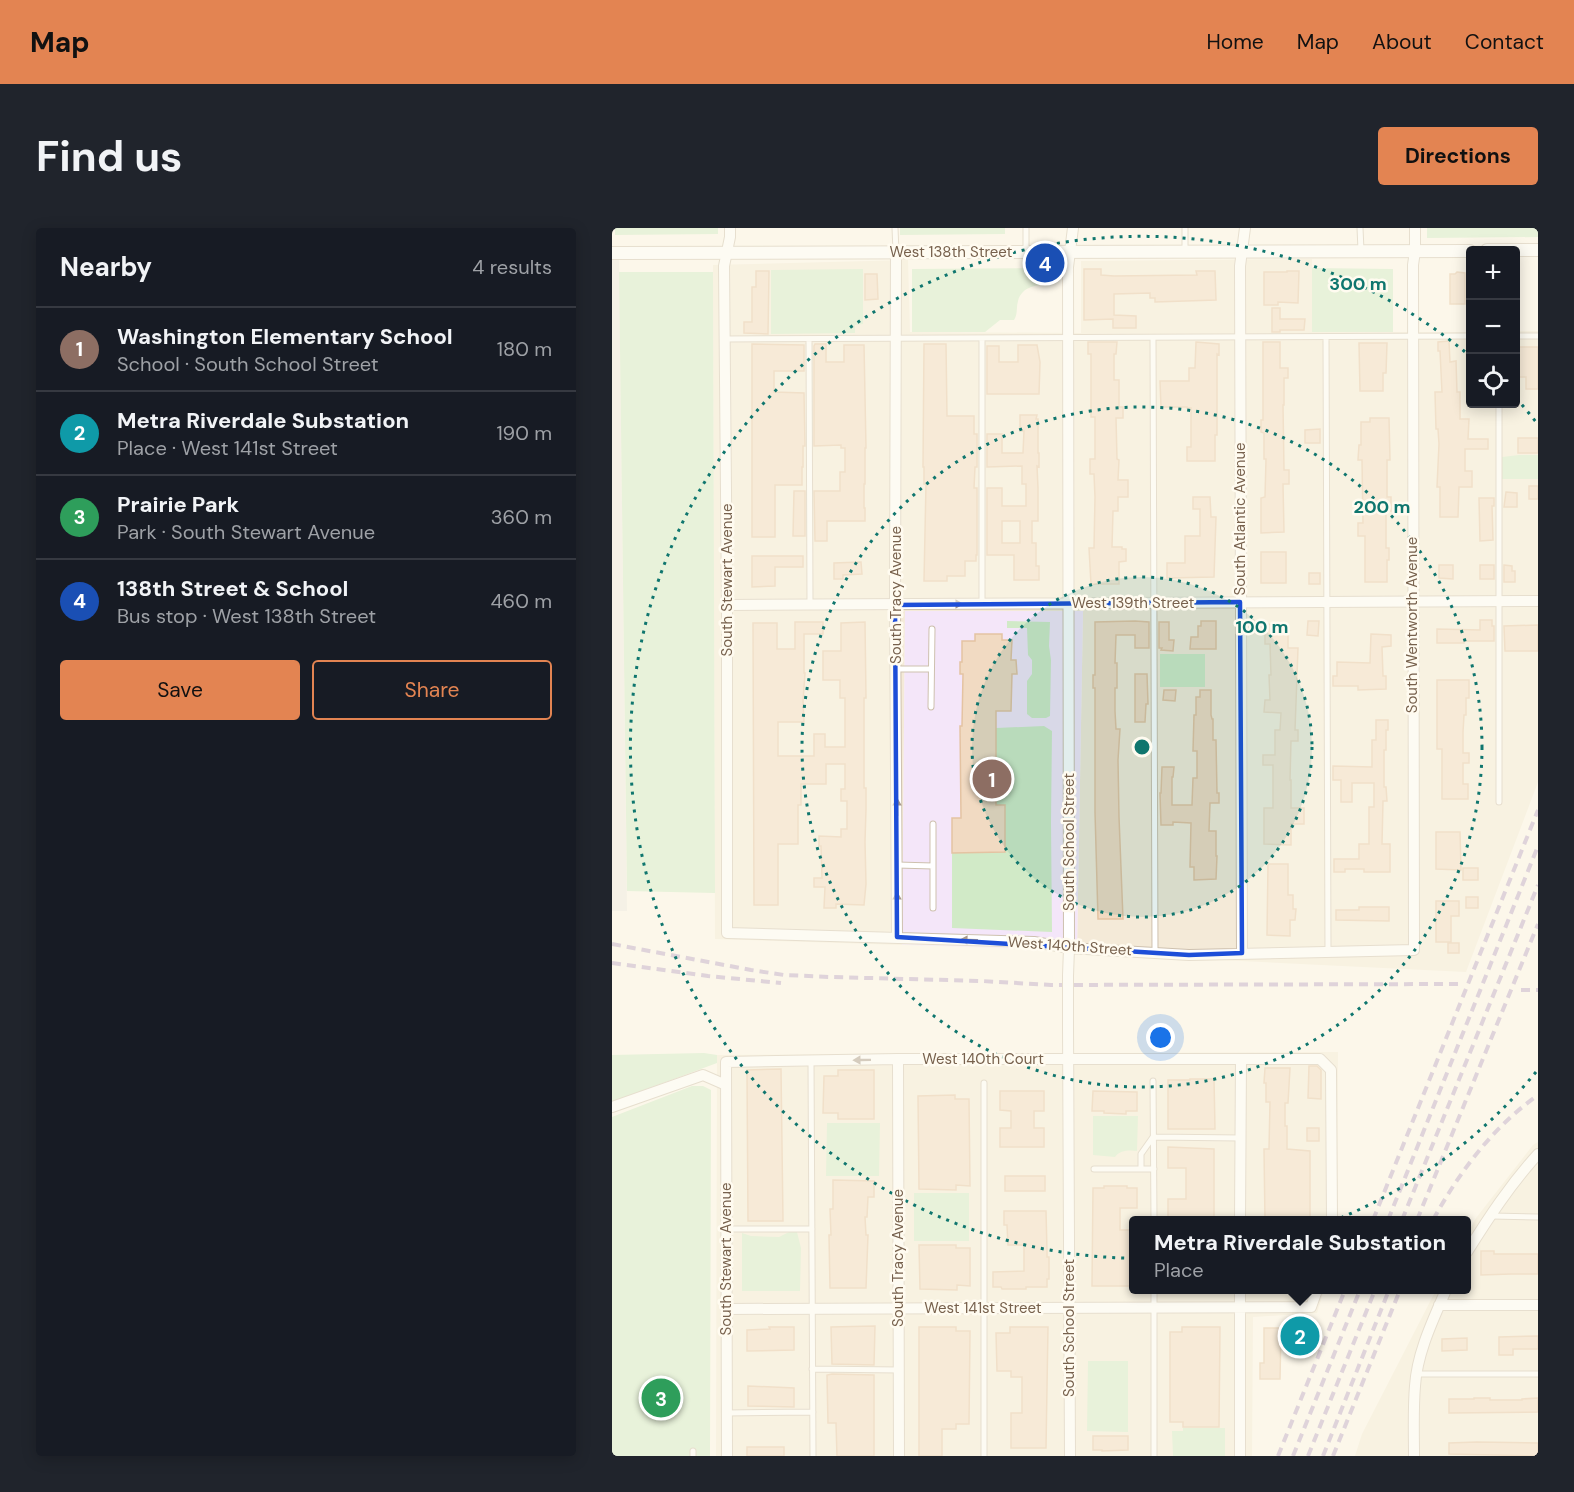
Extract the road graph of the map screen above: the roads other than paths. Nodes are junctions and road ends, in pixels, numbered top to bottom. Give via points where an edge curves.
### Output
1 (730, 228) edge
2 (895, 228) edge
3 (1026, 228) edge
4 (1073, 228) edge
5 (1185, 228) edge
6 (1245, 228) edge
7 (1360, 228) edge
8 (1415, 228) edge
9 (1466, 250) edge
10 (1520, 250) edge
11 (1538, 250) edge
12 (1185, 251) junction
13 (1243, 251) junction
14 (1361, 251) junction
15 (1415, 251) junction
16 (896, 252) junction
17 (1026, 252) junction
18 (1071, 252) junction
19 (612, 253) edge
20 (727, 253) junction
21 (1413, 336) junction
22 (1466, 336) edge
23 (1520, 336) edge
24 (1538, 336) edge
25 (1240, 337) junction
26 (1326, 337) junction
27 (982, 338) junction
28 (1068, 338) junction
29 (1153, 338) junction
30 (725, 339) junction
31 (809, 339) junction
32 (896, 339) junction
33 (1499, 408) edge
34 (1538, 601) edge
35 (1240, 602) junction
36 (1327, 602) junction
37 (1412, 602) junction
38 (1499, 602) junction
39 (1068, 603) junction
40 (1154, 603) junction
41 (727, 604) junction
42 (895, 604) junction
43 (982, 604) junction
44 (810, 605) junction
45 (932, 629) dead end
46 (896, 669) junction
47 (932, 669) junction
48 (932, 707) dead end
49 (1499, 802) dead end
50 (933, 824) dead end
51 (897, 865) junction
52 (933, 866) junction
53 (933, 908) dead end
54 (727, 933) joint
55 (897, 937) junction
56 (1069, 948) junction
57 (1414, 950) joint
58 (1155, 952) junction
59 (1328, 952) junction
60 (1242, 953) junction
61 (898, 1059) junction
62 (1068, 1059) junction
63 (1241, 1059) junction
64 (811, 1061) junction
65 (726, 1062) joint
66 (1153, 1081) dead end
67 (984, 1083) dead end
68 (726, 1085) junction
69 (612, 1107) edge
70 (1154, 1137) junction
71 (1240, 1138) junction
72 (1538, 1154) edge
73 (1094, 1168) dead end
74 (1141, 1169) junction
75 (1154, 1169) junction
76 (1154, 1216) edge
77 (1240, 1216) edge
78 (1332, 1216) edge
79 (1488, 1216) junction
80 (1538, 1217) edge
81 (726, 1229) junction
82 (812, 1229) junction
83 (1471, 1245) edge
84 (1154, 1294) edge
85 (1240, 1294) edge
86 (1316, 1294) edge
87 (1444, 1294) edge
88 (1439, 1305) junction
89 (1538, 1305) edge
90 (1240, 1307) junction
91 (898, 1308) junction
92 (983, 1308) junction
93 (1069, 1308) junction
94 (1154, 1308) junction
95 (726, 1309) junction
96 (812, 1309) junction
97 (812, 1369) junction
98 (898, 1370) junction
99 (1416, 1374) junction
100 (1538, 1374) edge
101 (813, 1412) junction
102 (727, 1413) junction
103 (727, 1456) edge
104 (813, 1456) edge
105 (899, 1456) edge
106 (984, 1456) edge
107 (1070, 1456) edge
108 (1154, 1456) edge
109 (1240, 1456) edge
110 (1414, 1456) edge

1 - 20 street, South Stewart Avenue
2 - 16 lane
3 - 17 lane
4 - 18 street, South School Street
5 - 12 lane
6 - 13 street, South Atlantic Avenue
7 - 14 lane
8 - 15 street, South Wentworth Avenue
9 - 15 street, West 138th Street
10 - 11 street
12 - 13 street, West 138th Street
12 - 18 street, West 138th Street
13 - 14 street, West 138th Street
13 - 25 street, South Atlantic Avenue
14 - 15 street, West 138th Street
15 - 21 street, South Wentworth Avenue
16 - 17 street, West 138th Street
16 - 20 street, West 138th Street
16 - 32 street, South Tracy Avenue
17 - 18 street, West 138th Street
18 - 28 street, South School Street
19 - 20 street, West 138th Street
20 - 30 street, South Stewart Avenue
21 - 22 lane
21 - 26 lane
21 - 37 street, South Wentworth Avenue
23 - 24 lane
25 - 26 lane
25 - 29 lane
25 - 35 street, South Atlantic Avenue
26 - 36 lane
27 - 28 lane
27 - 32 lane
27 - 43 lane
28 - 29 lane
28 - 39 street, South School Street
29 - 40 lane
30 - 31 lane
30 - 41 street, South Stewart Avenue
31 - 32 lane
31 - 44 lane
32 - 42 street, South Tracy Avenue
33 - 38 lane
34 - 38 street, West 139th Street
35 - 36 street, West 139th Street
35 - 40 street, West 139th Street
35 - 60 street, South Atlantic Avenue
36 - 37 street, West 139th Street
36 - 59 lane
37 - 38 street, West 139th Street
37 - 57 street, South Wentworth Avenue
38 - 49 lane
39 - 40 street, West 139th Street
39 - 43 street, West 139th Street
39 - 56 street, South School Street
40 - 58 lane
41 - 44 street, West 139th Street
41 - 54 street, South Stewart Avenue
42 -> 43 street, West 139th Street
42 - 44 street, West 139th Street
42 - 46 street, South Tracy Avenue
45 - 47 lane
46 - 47 lane
51 -> 46 street, South Tracy Avenue
47 - 48 lane
50 - 52 lane
51 - 52 lane
55 -> 51 street, South Tracy Avenue
52 - 53 lane
54 - 55 street, West 140th Street
56 -> 55 street, West 140th Street via 1034,942
56 - 58 street, West 140th Street
56 - 62 street, South School Street, bridge
57 - 59 street, West 140th Street
58 - 60 street, West 140th Street
59 - 60 street, West 140th Street
61 - 62 street, West 140th Court
61 -> 64 street, West 140th Court
61 - 91 street, South Tracy Avenue
62 - 63 street, West 140th Court
62 - 93 street, South School Street
63 - 71 street
63 - 78 street, West 140th Court via 1320,1059 1331,1070
64 - 65 street, West 140th Court
64 - 82 lane
65 - 68 street, South Stewart Avenue
66 - 70 lane
67 - 92 lane
68 - 69 street via 703,1075
68 - 81 street, South Stewart Avenue
70 - 71 lane
70 - 74 lane via 1141,1154
70 - 75 lane
71 - 77 street
72 - 79 street
73 - 74 lane
74 - 75 lane
75 - 76 lane
79 - 80 lane
79 - 83 street
81 - 82 lane
81 - 95 street, South Stewart Avenue
82 - 96 lane
84 - 94 lane
85 - 90 street
86 - 90 street, West 141st Street via 1311,1307
87 - 88 street
88 - 89 street
88 - 99 street
90 - 94 street, West 141st Street
90 - 109 street
91 - 92 street, West 141st Street
91 - 96 street, West 141st Street
91 - 98 street, South Tracy Avenue
92 - 93 street, West 141st Street
92 - 106 lane
93 - 94 street, West 141st Street
93 - 107 street, South School Street
94 - 108 lane
95 - 96 street, West 141st Street
95 - 102 street, South Stewart Avenue
96 - 97 lane
97 - 98 lane
97 - 101 lane
98 - 105 street, South Tracy Avenue
99 - 100 lane
99 - 110 street
101 - 102 lane
101 - 104 lane
102 - 103 street, South Stewart Avenue

